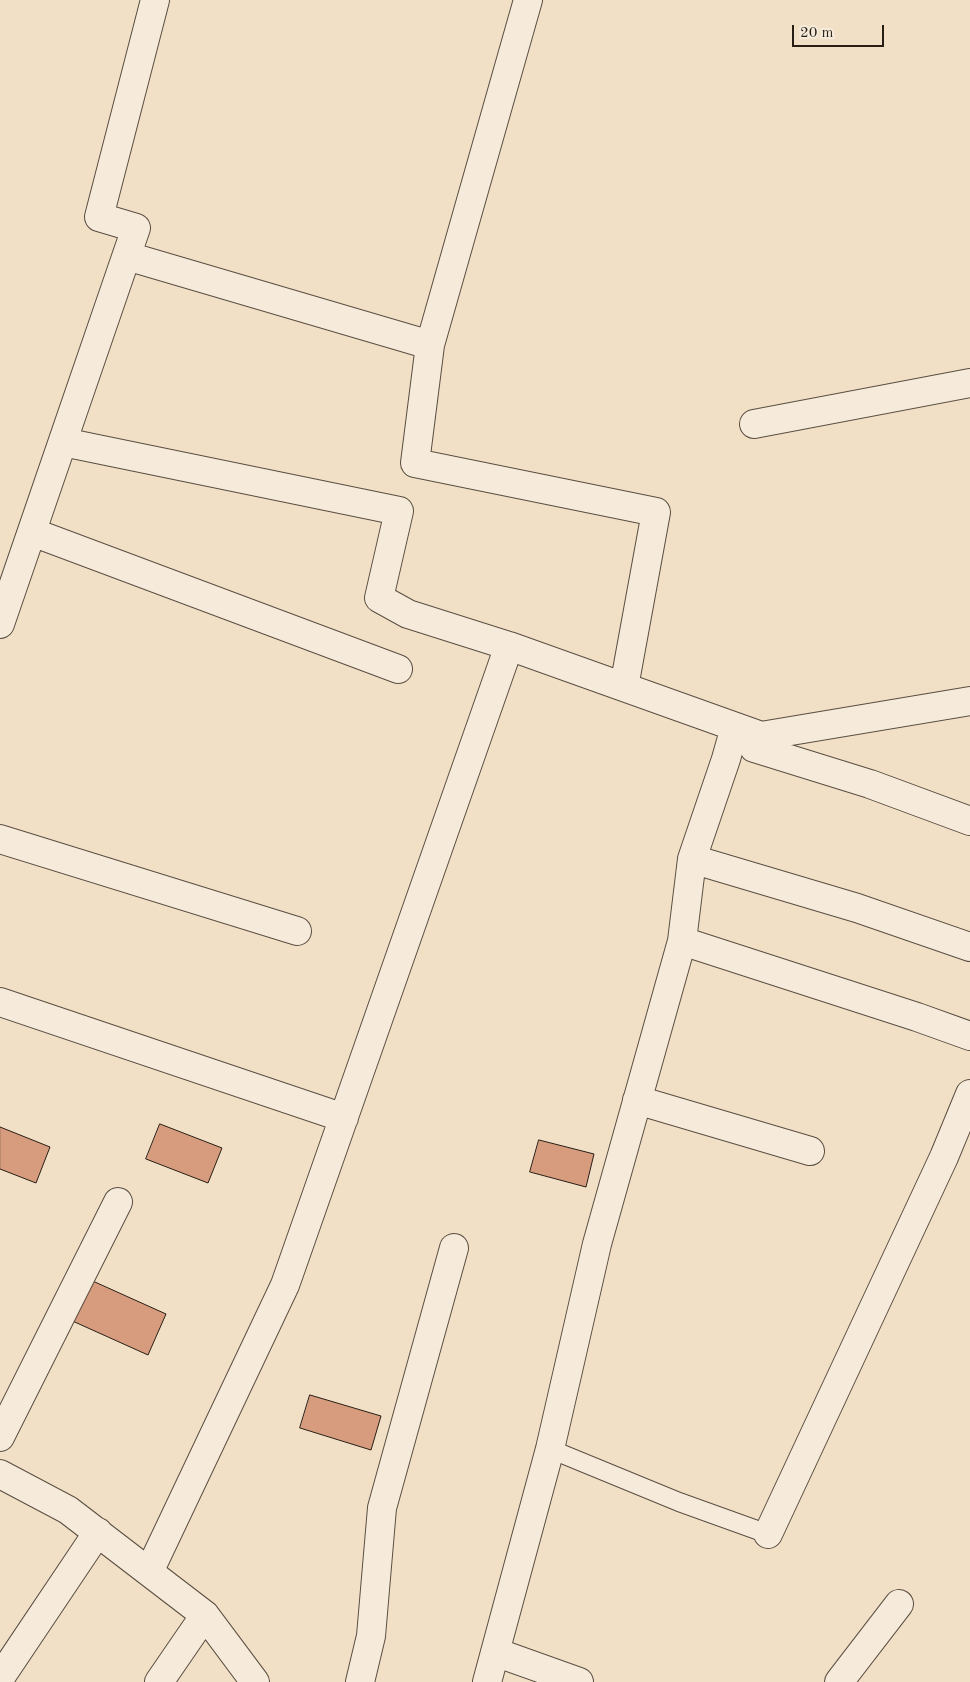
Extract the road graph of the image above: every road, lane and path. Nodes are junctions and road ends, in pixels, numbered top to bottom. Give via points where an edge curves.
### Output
1 (155, 0) edge
2 (528, 0) edge
3 (127, 256) junction
4 (430, 345) junction
5 (970, 383) edge
6 (754, 424) dead end
7 (63, 442) junction
8 (32, 532) junction
9 (0, 624) edge
10 (510, 646) junction
11 (398, 669) dead end
12 (624, 687) junction
13 (970, 701) edge
14 (742, 729) junction
15 (970, 821) edge
16 (0, 840) edge
17 (692, 860) junction
18 (297, 931) dead end
19 (682, 941) junction
20 (970, 947) edge
21 (0, 1002) edge
22 (970, 1036) edge
23 (970, 1094) edge
24 (637, 1100) junction
25 (344, 1118) junction
26 (810, 1151) dead end
27 (118, 1202) dead end
28 (454, 1248) dead end
29 (0, 1438) edge
30 (550, 1449) junction
31 (0, 1474) edge
32 (98, 1532) junction
33 (768, 1534) joint
34 (149, 1572) junction
35 (899, 1604) dead end
36 (205, 1615) junction
37 (495, 1652) junction
38 (0, 1678) edge
39 (159, 1682) edge
40 (255, 1682) edge
41 (360, 1682) edge
42 (487, 1682) edge
43 (579, 1682) edge
44 (839, 1682) edge

1 - 3 street via 100,217 136,228
2 - 4 street
3 - 4 street
3 - 7 street
4 - 12 street via 416,463 656,512
5 - 6 street
7 - 8 street
7 - 10 street via 399,511 379,598 408,614
8 - 9 street
8 - 11 street
10 - 12 street
10 - 25 street
12 - 14 street
13 - 14 street via 761,736
14 - 15 street via 754,748 870,784
14 - 17 street via 726,759
16 - 18 street
17 - 19 street
17 - 20 street via 857,908
19 - 22 street
19 - 24 street
21 - 25 street
23 - 33 street via 944,1157
24 - 26 street
24 - 30 street via 597,1244
25 - 34 street via 285,1286
27 - 29 street
28 - 41 street via 382,1508 371,1636
30 - 33 lane via 679,1502
30 - 37 street
31 - 32 street via 68,1510
32 - 34 street
32 - 38 street
34 - 36 street
35 - 44 street
36 - 39 street
36 - 40 street
37 - 42 street
37 - 43 street

